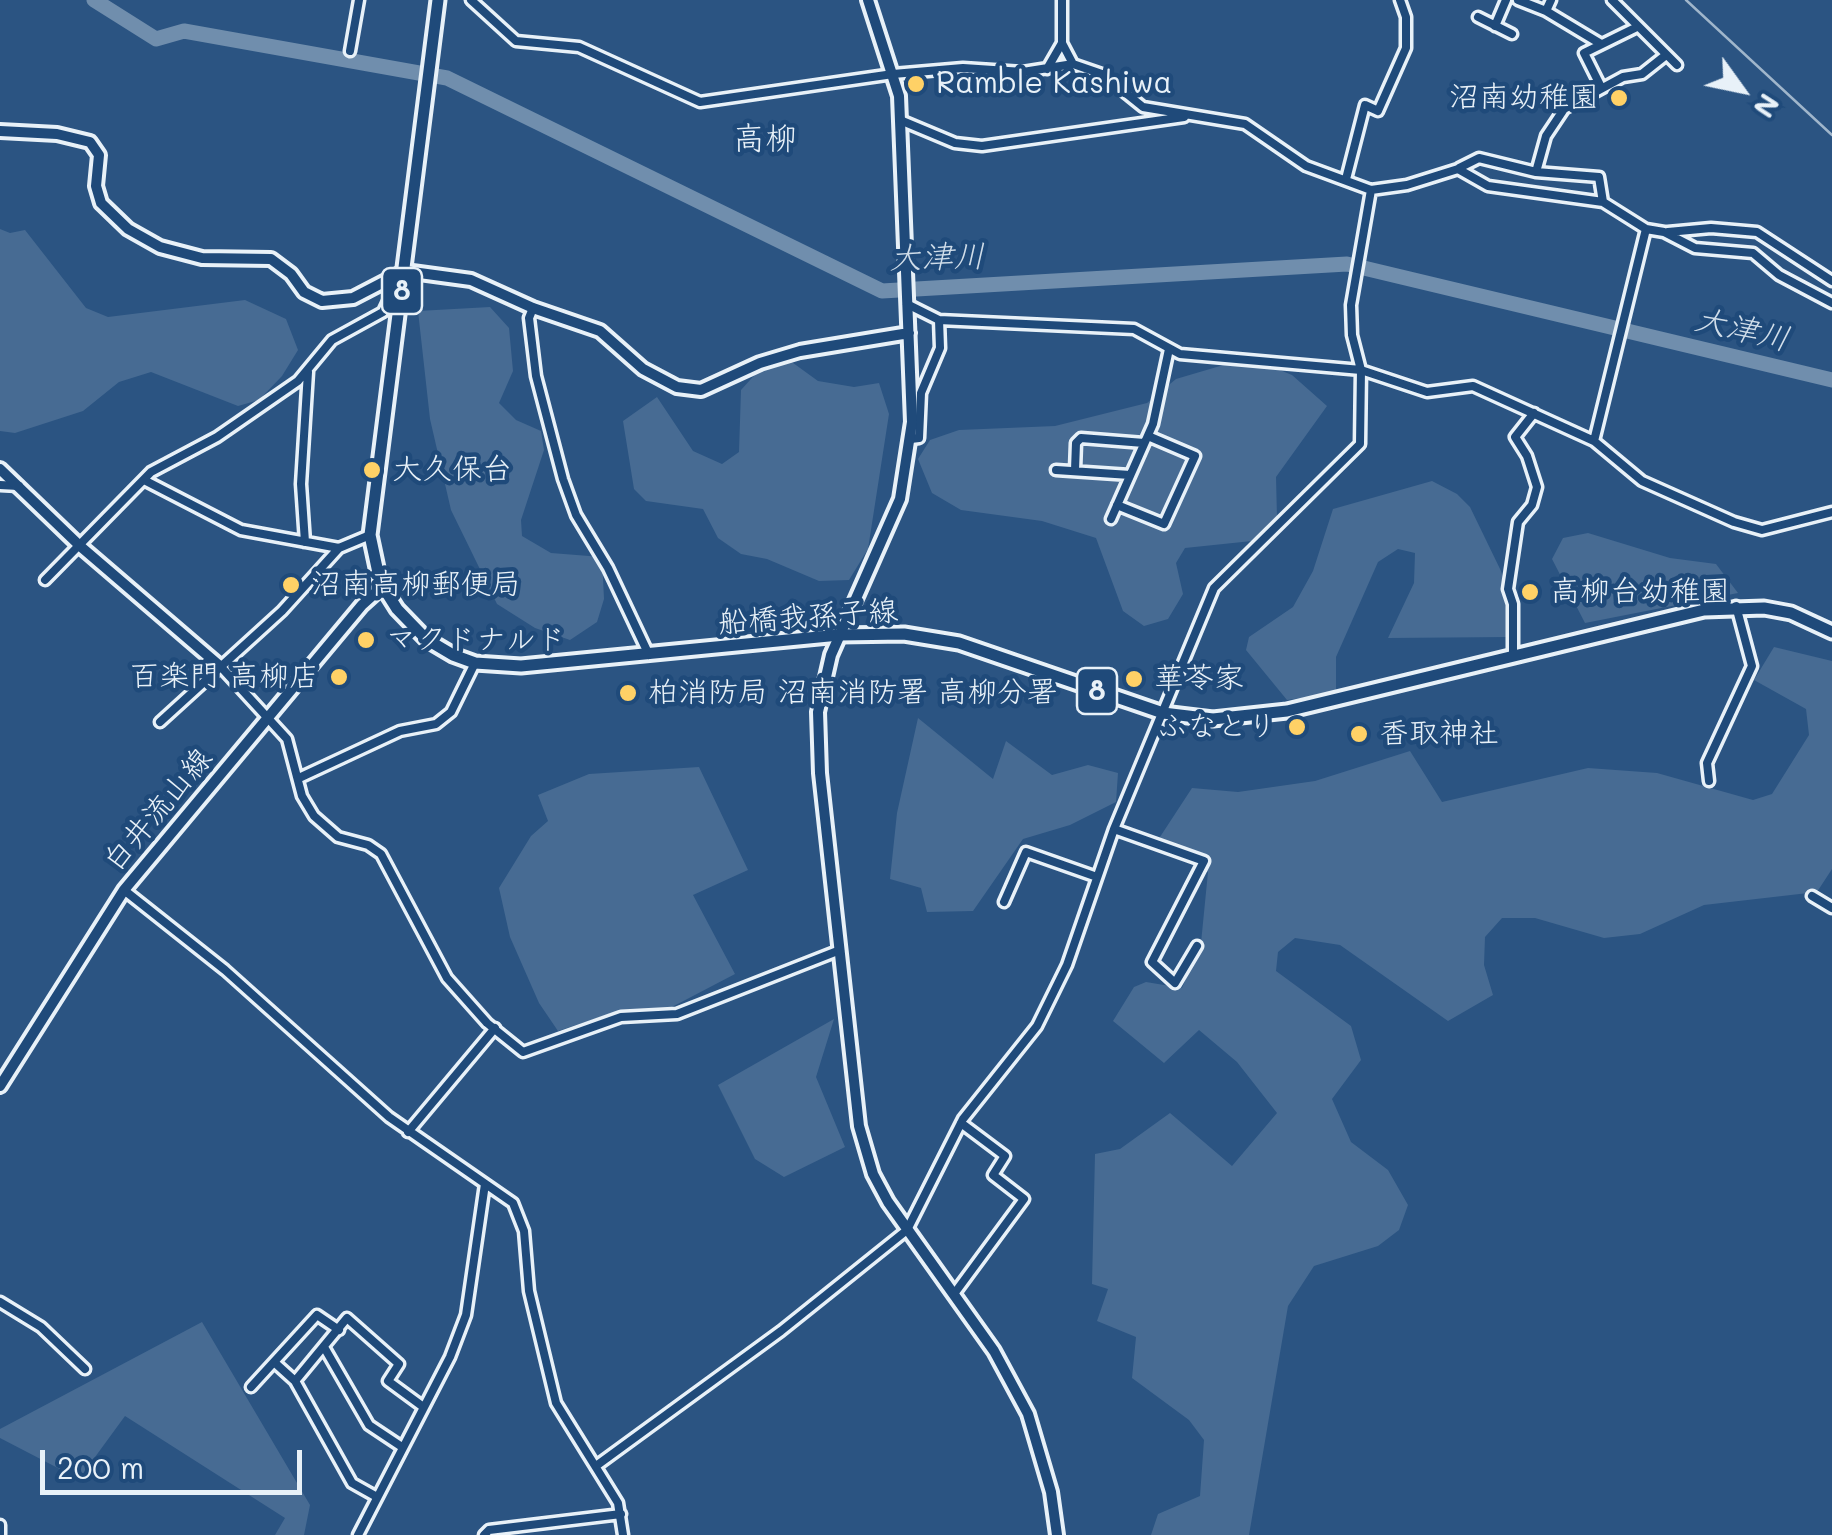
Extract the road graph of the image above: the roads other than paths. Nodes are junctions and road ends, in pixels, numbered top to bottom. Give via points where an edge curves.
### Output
1 (358, 0) edge
2 (438, 0) edge
3 (471, 0) edge
4 (868, 0) edge
5 (1062, 0) edge
6 (1400, 0) edge
7 (1506, 0) edge
8 (1518, 0) edge
9 (1551, 0) edge
10 (1612, 0) edge
11 (1546, 12) junction
12 (1478, 17) dead end
13 (1495, 26) junction
14 (1638, 26) junction
15 (1512, 34) dead end
16 (1062, 43) junction
17 (1601, 44) junction
18 (350, 51) dead end
19 (1666, 55) junction
20 (1073, 64) junction
21 (1677, 65) dead end
22 (1047, 69) junction
23 (893, 74) junction
24 (1601, 88) junction
25 (1188, 116) junction
26 (900, 120) junction
27 (0, 131) edge
28 (1458, 168) junction
29 (1536, 172) junction
30 (1346, 180) junction
31 (1371, 190) junction
32 (1603, 202) junction
33 (1646, 229) junction
34 (1664, 232) junction
35 (404, 271) junction
36 (388, 277) junction
37 (1832, 281) edge
38 (907, 301) junction
39 (1832, 304) edge
40 (532, 308) junction
41 (939, 320) junction
42 (909, 333) junction
43 (1170, 349) junction
44 (308, 369) junction
45 (1361, 370) junction
46 (1534, 413) junction
47 (912, 439) junction
48 (1146, 439) junction
49 (1594, 441) junction
50 (0, 468) edge
51 (1056, 470) dead end
52 (1075, 470) junction
53 (1130, 476) junction
54 (144, 480) junction
55 (0, 485) edge
56 (20, 486) junction
57 (1118, 505) junction
58 (1832, 512) edge
59 (1111, 519) dead end
60 (370, 536) junction
61 (305, 542) junction
62 (80, 546) junction
63 (340, 548) junction
64 (45, 580) dead end
65 (382, 587) junction
66 (1736, 606) junction
67 (1832, 632) edge
68 (839, 635) junction
69 (649, 655) junction
70 (1513, 656) junction
71 (475, 663) junction
72 (221, 667) junction
73 (1163, 712) junction
74 (268, 716) junction
75 (160, 722) dead end
76 (299, 778) junction
77 (1709, 781) dead end
78 (1114, 830) junction
79 (1097, 878) junction
80 (124, 890) junction
81 (1812, 896) dead end
82 (1004, 902) dead end
83 (1832, 908) edge
84 (1198, 946) dead end
85 (840, 950) junction
86 (496, 1028) junction
87 (0, 1086) edge
88 (961, 1123) junction
89 (408, 1132) junction
90 (486, 1184) junction
91 (907, 1230) junction
92 (954, 1294) junction
93 (0, 1302) edge
94 (338, 1330) junction
95 (324, 1347) junction
96 (274, 1362) junction
97 (85, 1369) dead end
98 (295, 1381) junction
99 (251, 1387) dead end
100 (422, 1406) junction
101 (402, 1448) junction
102 (596, 1466) junction
103 (377, 1497) junction
104 (621, 1514) junction
105 (0, 1525) edge
106 (0, 1534) edge
107 (358, 1535) edge
108 (484, 1535) edge
109 (622, 1535) edge
110 (1057, 1535) edge

1 - 18 street
2 - 35 main road, 船橋我孫子線 / 8
3 - 23 street via 516,41 580,47 688,100
4 - 23 street
5 - 16 street
6 - 30 street via 1406,48 1378,111 1365,105
7 - 13 street
8 - 11 street
9 - 11 street
10 - 14 street
11 - 17 street
12 - 13 street
13 - 15 street
14 - 17 street
14 - 19 street
16 - 20 street
16 - 22 street
17 - 24 street via 1584,53
19 - 21 street
19 - 24 street via 1642,74
20 - 22 street
20 - 25 street via 1102,74 1144,108
22 - 23 street
23 - 26 street
24 - 29 street via 1554,120
25 - 26 street via 982,146
25 - 30 street via 1245,124 1306,166
26 - 38 street
27 - 36 street via 90,142 99,156 101,202 128,229 160,247 202,258 272,260 322,301 353,298
28 - 29 street via 1480,158
28 - 31 street
28 - 32 street via 1488,186
29 - 32 street via 1599,177
30 - 31 street
31 - 45 street via 1354,273 1352,335
32 - 33 street
33 - 34 street
33 - 49 street
34 - 37 street via 1757,232
34 - 39 street via 1695,248 1753,253
35 - 36 street
35 - 40 street via 471,280
35 - 60 main road, 船橋我孫子線 / 8
36 - 44 street via 388,307 332,340
38 - 41 street
38 - 42 street
40 - 42 street via 600,331 660,380 690,390 800,351
40 - 69 street via 536,376 563,479
41 - 43 street via 1134,329
41 - 47 street via 940,348 922,393 919,438
42 - 47 street
43 - 45 street
43 - 48 street
44 - 54 street via 218,437
44 - 61 street via 300,484
45 - 46 street via 1428,392 1473,386
45 - 73 street via 1360,444 1214,588
46 - 49 street
46 - 70 street via 1515,437 1536,487 1532,506 1518,522 1508,589
47 - 68 street via 900,499
48 - 52 street via 1081,438
48 - 53 street
48 - 57 street via 1195,456 1164,524
49 - 58 street via 1642,481 1748,527 1762,530
50 - 56 street
51 - 52 street
52 - 53 street
53 - 57 street
54 - 61 street via 241,530
54 - 62 street
55 - 56 street
56 - 62 street
57 - 59 street
60 - 63 street
60 - 65 main road, 船橋我孫子線 / 8
61 - 63 street
62 - 64 street
62 - 72 street
63 - 72 street
65 - 71 main road, 船橋我孫子線 / 8 via 426,640
65 - 74 street, 白井流山線
66 - 67 main road, 船橋我孫子線 / 8 via 1791,613
66 - 70 main road, 船橋我孫子線 / 8
66 - 77 street via 1752,666 1707,764
68 - 69 main road, 船橋我孫子線 / 8
68 - 73 main road, 船橋我孫子線 / 8 via 904,634 960,644
68 - 85 street via 818,712
69 - 71 main road, 船橋我孫子線 / 8 via 520,666
70 - 73 main road, 船橋我孫子線 / 8 via 1262,716
71 - 76 street via 451,712 436,724 400,731
72 - 74 street
72 - 75 street
73 - 78 street
74 - 76 street via 287,739
74 - 80 street, 白井流山線
76 - 86 street via 302,796 325,829 381,854 441,969
78 - 79 street
78 - 84 street via 1204,860 1152,962 1175,983
79 - 82 street via 1026,852
79 - 88 street via 1045,1012
80 - 87 street, 白井流山線
80 - 89 street
81 - 83 street
85 - 86 street via 676,1014 621,1017 523,1052
85 - 91 street via 864,1150
86 - 89 street
88 - 91 street
88 - 92 street via 1005,1156 992,1175 1024,1199
89 - 90 street
90 - 100 street via 466,1315
90 - 102 street via 520,1214 529,1291 556,1403
91 - 92 street
91 - 102 street
92 - 110 street via 1028,1414
93 - 97 street via 54,1338
94 - 95 street
94 - 96 street via 317,1315
94 - 100 street via 347,1318 399,1364 388,1381
95 - 98 street
95 - 101 street via 368,1425
96 - 98 street
96 - 99 street
98 - 103 street via 352,1482
100 - 101 street
101 - 103 street
102 - 104 street
103 - 107 street
104 - 108 street
104 - 109 street
105 - 106 street

